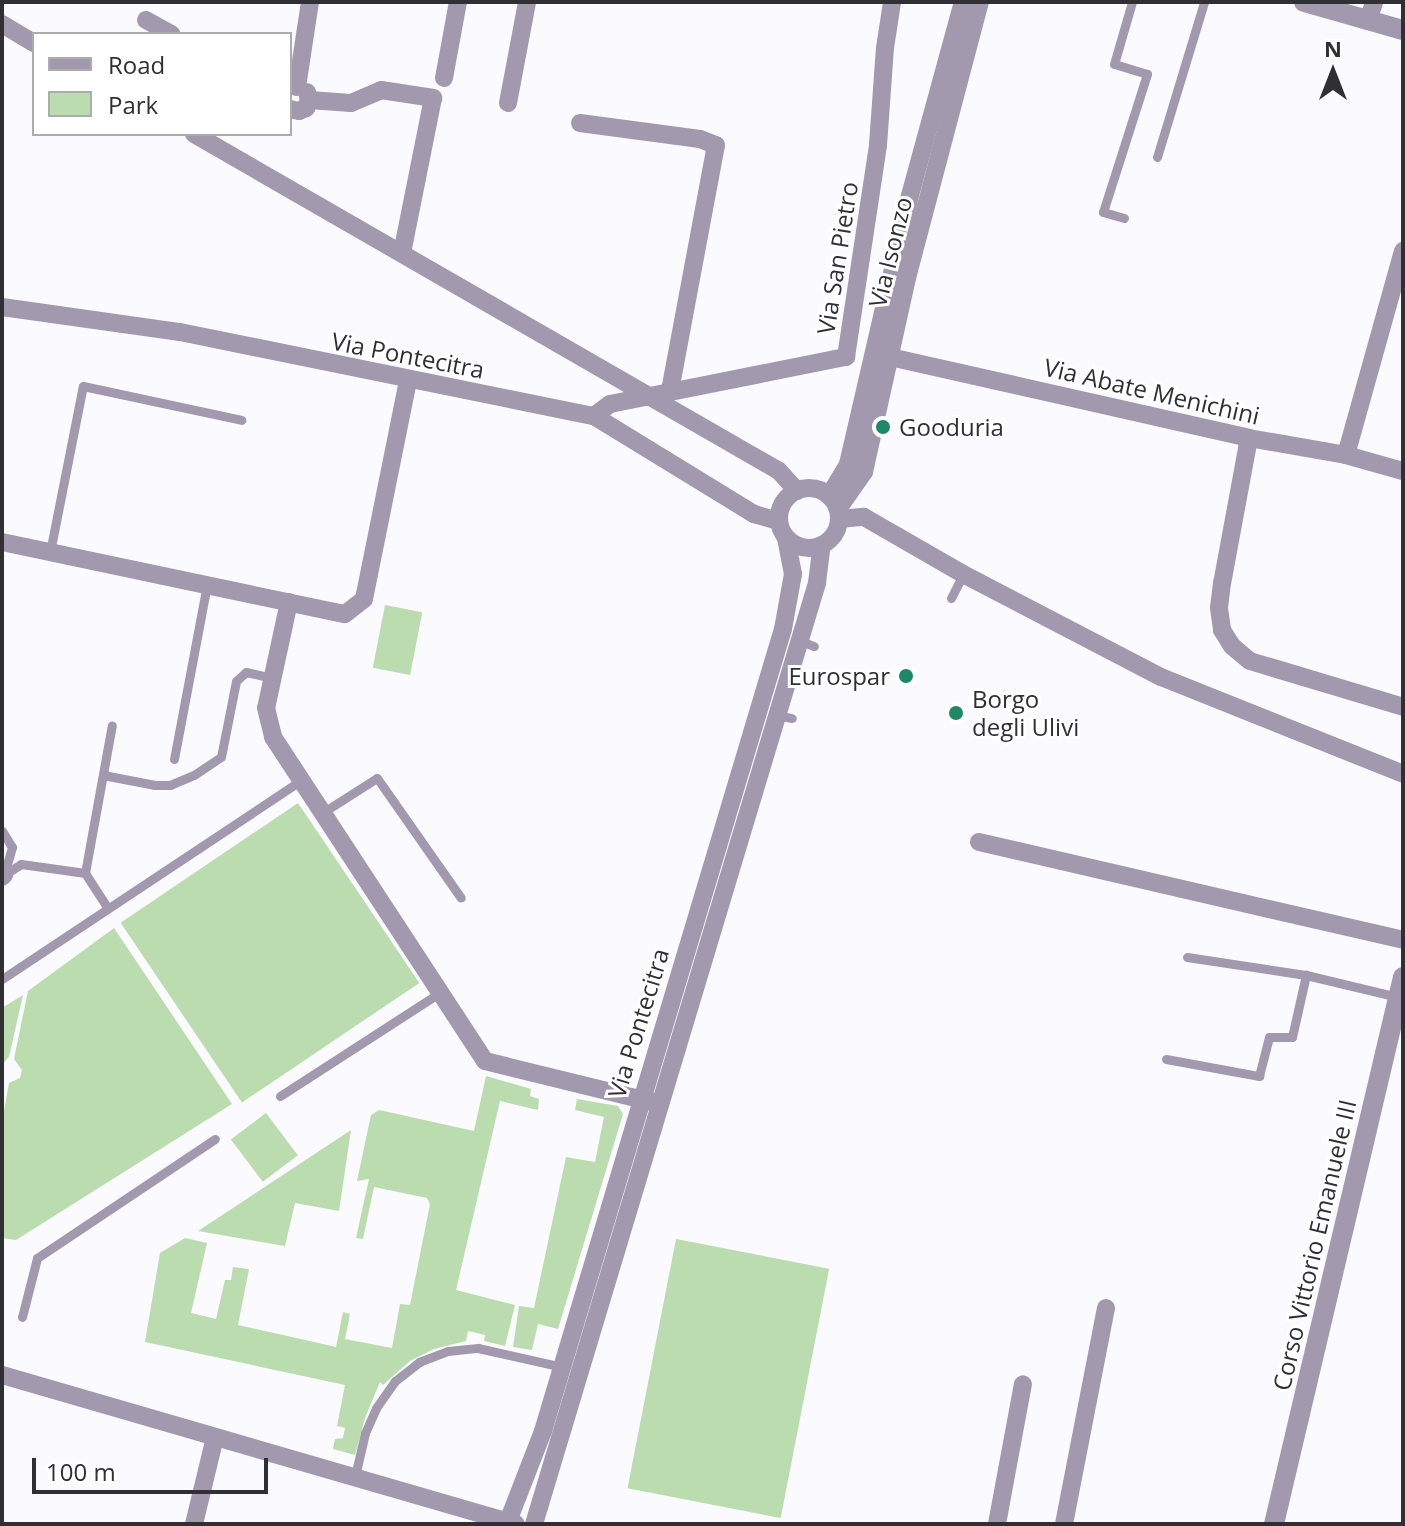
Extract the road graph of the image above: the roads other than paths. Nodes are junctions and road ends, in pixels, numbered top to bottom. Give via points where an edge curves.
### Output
1 (310, 2) edge
2 (458, 2) edge
3 (527, 2) edge
4 (892, 2) edge
5 (963, 2) edge
6 (980, 2) edge
7 (1132, 2) edge
8 (1204, 2) edge
9 (1304, 2) edge
10 (1371, 11) edge
11 (146, 20) dead end
12 (2, 24) edge
13 (1403, 30) edge
14 (167, 32) edge
15 (32, 42) edge
16 (444, 78) dead end
17 (299, 92) edge
18 (508, 103) dead end
19 (292, 109) edge
20 (580, 123) dead end
21 (197, 136) edge
22 (1157, 157) dead end
23 (1124, 218) dead end
24 (1403, 251) edge
25 (402, 253) junction
26 (2, 307) edge
27 (890, 357) junction
28 (408, 380) junction
29 (670, 391) junction
30 (650, 395) junction
31 (594, 416) junction
32 (241, 420) dead end
33 (1249, 438) junction
34 (1346, 455) junction
35 (1403, 471) edge
36 (797, 491) junction
37 (835, 508) junction
38 (783, 529) junction
39 (2, 542) edge
40 (822, 545) junction
41 (50, 552) junction
42 (963, 574) junction
43 (207, 585) junction
44 (951, 598) dead end
45 (289, 602) junction
46 (273, 678) junction
47 (1403, 707) edge
48 (112, 725) dead end
49 (174, 759) dead end
50 (1403, 774) edge
51 (103, 775) junction
52 (301, 780) junction
53 (322, 813) junction
54 (2, 831) edge
55 (979, 842) dead end
56 (85, 873) junction
57 (3, 876) edge
58 (461, 898) dead end
59 (107, 907) junction
60 (1403, 940) edge
61 (1187, 957) dead end
62 (1306, 975) junction
63 (2, 979) edge
64 (1401, 987) edge
65 (441, 992) junction
66 (1166, 1059) dead end
67 (280, 1096) dead end
68 (640, 1099) junction
69 (661, 1104) junction
70 (215, 1139) dead end
71 (1106, 1308) dead end
72 (22, 1317) dead end
73 (561, 1367) junction
74 (581, 1372) junction
75 (2, 1375) edge
76 (1023, 1384) dead end
77 (215, 1437) junction
78 (355, 1476) junction
79 (524, 1483) junction
80 (467, 1508) junction
81 (511, 1523) edge
82 (194, 1524) edge
83 (534, 1524) edge
84 (997, 1524) edge
85 (1064, 1524) edge
86 (1274, 1524) edge

1 - 17 street
2 - 16 street
3 - 18 street
4 - 29 street, Via San Pietro via 878,145 846,357
5 - 37 street, Via Isonzo via 909,199
6 - 27 street, Via Isonzo
7 - 23 lane via 1114,64 1147,74 1103,212
8 - 22 lane
9 - 10 street
10 - 13 street
11 - 14 street
12 - 15 street
17 - 19 street via 302,110
17 - 25 street via 351,103 381,90 433,98
20 - 29 street via 716,145
21 - 25 street
24 - 34 street
25 - 30 street
26 - 28 street, Via Pontecitra via 180,332
27 - 33 street, Via Abate Menichini
27 - 37 street, Via Isonzo via 864,472
28 - 31 street, Via Pontecitra
28 - 45 street via 364,599 345,614
29 - 30 street, Via San Pietro
30 - 31 street, Via San Pietro via 610,404
30 - 36 street via 779,471
31 - 38 street, Via Pontecitra
32 - 41 lane via 83,386
33 - 34 street, Via Abate Menichini
33 - 47 street via 1222,583 1222,630 1250,661
34 - 35 street, Via Abate Menichini
36 - 37 street via 813,488
36 - 38 street via 787,498
37 - 40 street via 836,532
37 - 42 street via 864,517
38 - 40 street via 802,547
38 - 68 street, Via Pontecitra via 793,574 783,629
39 - 41 street
40 - 69 street, Via Pontecitra via 806,643
41 - 43 street
42 - 44 lane
42 - 50 street via 1161,677
43 - 45 street
43 - 49 lane
45 - 46 street
46 - 51 lane via 246,672 236,681 221,757 194,775 155,785
46 - 52 street via 266,708 273,737
48 - 51 lane
51 - 56 lane
52 - 53 street
52 - 59 lane
53 - 58 lane via 377,778
53 - 65 street
54 - 57 lane via 12,847
55 - 60 street
56 - 57 lane via 21,864
56 - 59 lane
59 - 63 lane
61 - 62 lane
62 - 64 lane
62 - 66 lane via 1292,1037 1269,1037 1259,1076
64 - 86 street, Corso Vittorio Emanuele III
65 - 67 lane
65 - 68 street via 485,1061
68 - 69 street
68 - 73 street, Via Pontecitra
69 - 74 street, Via Pontecitra
70 - 72 lane via 37,1258
71 - 85 street
73 - 74 lane
73 - 78 lane via 478,1348 448,1351 419,1362 395,1381 376,1408
73 - 79 street, Via Pontecitra
74 - 83 street, Via Pontecitra
75 - 77 street
76 - 84 street
77 - 78 street
77 - 82 street
78 - 80 street
79 - 80 street via 495,1503
79 - 81 street, Via Pontecitra
80 - 81 street

